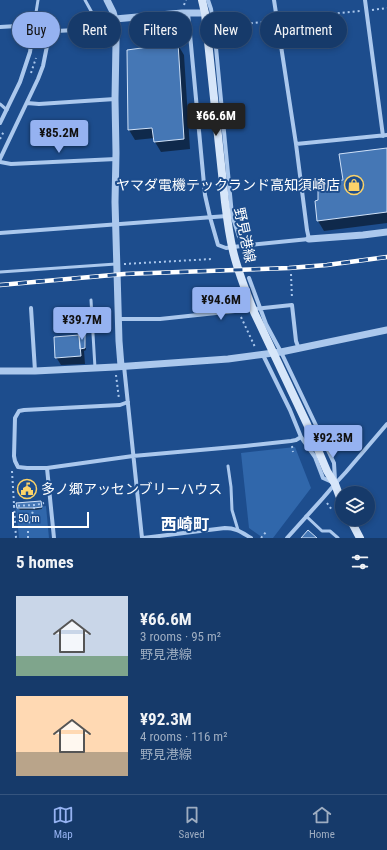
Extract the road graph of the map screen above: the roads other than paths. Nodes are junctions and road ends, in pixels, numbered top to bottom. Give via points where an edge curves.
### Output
1 (38, 0) edge
2 (85, 0) edge
3 (107, 0) edge
4 (202, 0) edge
5 (208, 0) edge
6 (274, 0) edge
7 (365, 0) edge
8 (36, 12) edge
9 (92, 12) edge
10 (113, 12) edge
11 (205, 12) edge
12 (12, 26) edge
13 (0, 27) edge
14 (68, 30) edge
15 (31, 48) edge
16 (116, 48) edge
17 (191, 48) edge
18 (209, 48) edge
19 (115, 99) junction
20 (27, 103) junction
21 (0, 104) edge
22 (7, 110) junction
23 (0, 124) edge
24 (385, 135) edge
25 (296, 144) junction
26 (116, 159) junction
27 (0, 161) edge
28 (232, 215) junction
29 (210, 217) junction
30 (116, 224) junction
31 (0, 232) edge
32 (387, 232) edge
33 (309, 239) junction
34 (249, 245) junction
35 (121, 264) junction
36 (0, 272) edge
37 (249, 278) dead end
38 (91, 300) dead end
39 (31, 308) dead end
40 (260, 309) junction
41 (119, 319) junction
42 (387, 330) edge
43 (299, 349) junction
44 (281, 352) junction
45 (263, 355) junction
46 (123, 366) junction
47 (95, 368) junction
48 (35, 371) junction
49 (0, 372) edge
50 (128, 402) junction
51 (387, 424) edge
52 (301, 437) junction
53 (133, 456) junction
54 (228, 466) dead end
55 (47, 468) junction
56 (335, 484) junction
57 (306, 516) junction
58 (354, 526) edge
59 (238, 530) junction
60 (54, 538) edge
61 (142, 538) edge
62 (251, 538) edge
63 (287, 538) edge
64 (338, 538) edge
65 (360, 538) edge

1 - 8 lane
2 - 9 lane
3 - 10 street
4 - 11 main road, 野見港線
5 - 28 street via 214,27
6 - 25 street
7 - 24 street
12 - 13 street
14 - 20 street via 56,31 49,36 43,66
15 - 22 street via 20,82
16 - 19 street
17 - 29 street via 205,195
18 - 56 main road, 野見港線 via 220,162 234,252 257,319
19 - 20 street
19 - 26 street
20 - 27 street
21 - 22 lane
22 - 23 street
24 - 25 street
25 - 33 street
26 - 27 street via 11,164
26 - 30 street
28 - 29 street
28 - 34 street via 239,236
29 - 30 street
29 - 34 street via 218,245 226,248
30 - 31 street
30 - 35 street
32 - 33 street
33 - 34 street
35 - 36 lane
35 - 41 street
37 - 40 street
38 - 47 lane
39 - 48 street
40 - 41 street via 160,319
40 - 43 street via 292,305
40 - 44 street
41 - 46 street
42 - 43 street
43 - 44 street
44 - 45 street
44 - 56 street via 334,463
45 - 46 street
45 - 52 street
46 - 47 street
46 - 50 street
47 - 48 street
48 - 49 street
50 - 53 street
50 - 55 street via 120,405 19,411 15,418 15,461 18,467
51 - 56 street
52 - 53 street via 291,441
52 - 56 street via 315,457 323,478
53 - 55 street
53 - 61 street
54 - 59 lane via 232,510
55 - 60 street
56 - 57 street
57 - 63 street
57 - 64 lane via 322,530 330,531
58 - 65 main road
59 - 61 street via 225,528
59 - 62 street

